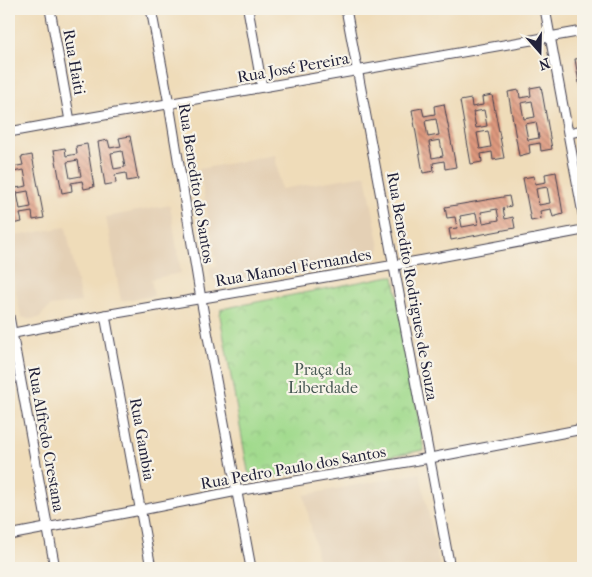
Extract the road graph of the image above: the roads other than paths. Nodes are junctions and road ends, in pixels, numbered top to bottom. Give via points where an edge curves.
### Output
1 (50, 9) edge
2 (151, 9) edge
3 (248, 9) edge
4 (346, 9) edge
5 (545, 9) edge
6 (583, 31) edge
7 (550, 36) junction
8 (358, 71) junction
9 (262, 87) junction
10 (169, 104) junction
11 (70, 121) junction
12 (583, 130) edge
13 (9, 132) edge
14 (569, 133) junction
15 (583, 214) edge
16 (583, 230) edge
17 (395, 265) junction
18 (201, 299) junction
19 (105, 315) junction
20 (9, 316) edge
21 (10, 334) edge
22 (583, 429) edge
23 (430, 458) junction
24 (237, 491) junction
25 (141, 510) junction
26 (47, 528) junction
27 (9, 535) edge
28 (55, 568) edge
29 (152, 568) edge
30 (251, 568) edge
31 (450, 568) edge

1 - 11 street, Rua Haiti
2 - 10 street, Rua Benedito do Santos
3 - 9 street
4 - 8 street, Rua Benedito Rodrigues de Souza
5 - 7 street
6 - 7 street, Rua José Pereira
7 - 8 street, Rua José Pereira
7 - 14 street
8 - 9 street, Rua José Pereira
8 - 17 street, Rua Benedito Rodrigues de Souza
9 - 10 street, Rua José Pereira
10 - 11 street, Rua José Pereira
10 - 18 street, Rua Benedito do Santos
11 - 13 street, Rua José Pereira
12 - 14 street
14 - 15 street
16 - 17 street, Rua Manoel Fernandes
17 - 18 street, Rua Manoel Fernandes
17 - 23 street, Rua Benedito Rodrigues de Souza
18 - 19 street, Rua Manoel Fernandes
18 - 24 street, Rua Benedito do Santos
19 - 21 street, Rua Manoel Fernandes
19 - 25 street, Rua Gambia
20 - 21 street, Rua Alfredo Crestana
21 - 26 street, Rua Alfredo Crestana
22 - 23 street, Rua Pedro Paulo dos Santos
23 - 24 street, Rua Pedro Paulo dos Santos
23 - 31 street, Rua Benedito Rodrigues de Souza
24 - 25 street, Rua Pedro Paulo dos Santos
24 - 30 street, Rua Benedito do Santos
25 - 26 street, Rua Pedro Paulo dos Santos
25 - 29 street, Rua Gambia
26 - 27 street, Rua Pedro Paulo dos Santos
26 - 28 street, Rua Alfredo Crestana

